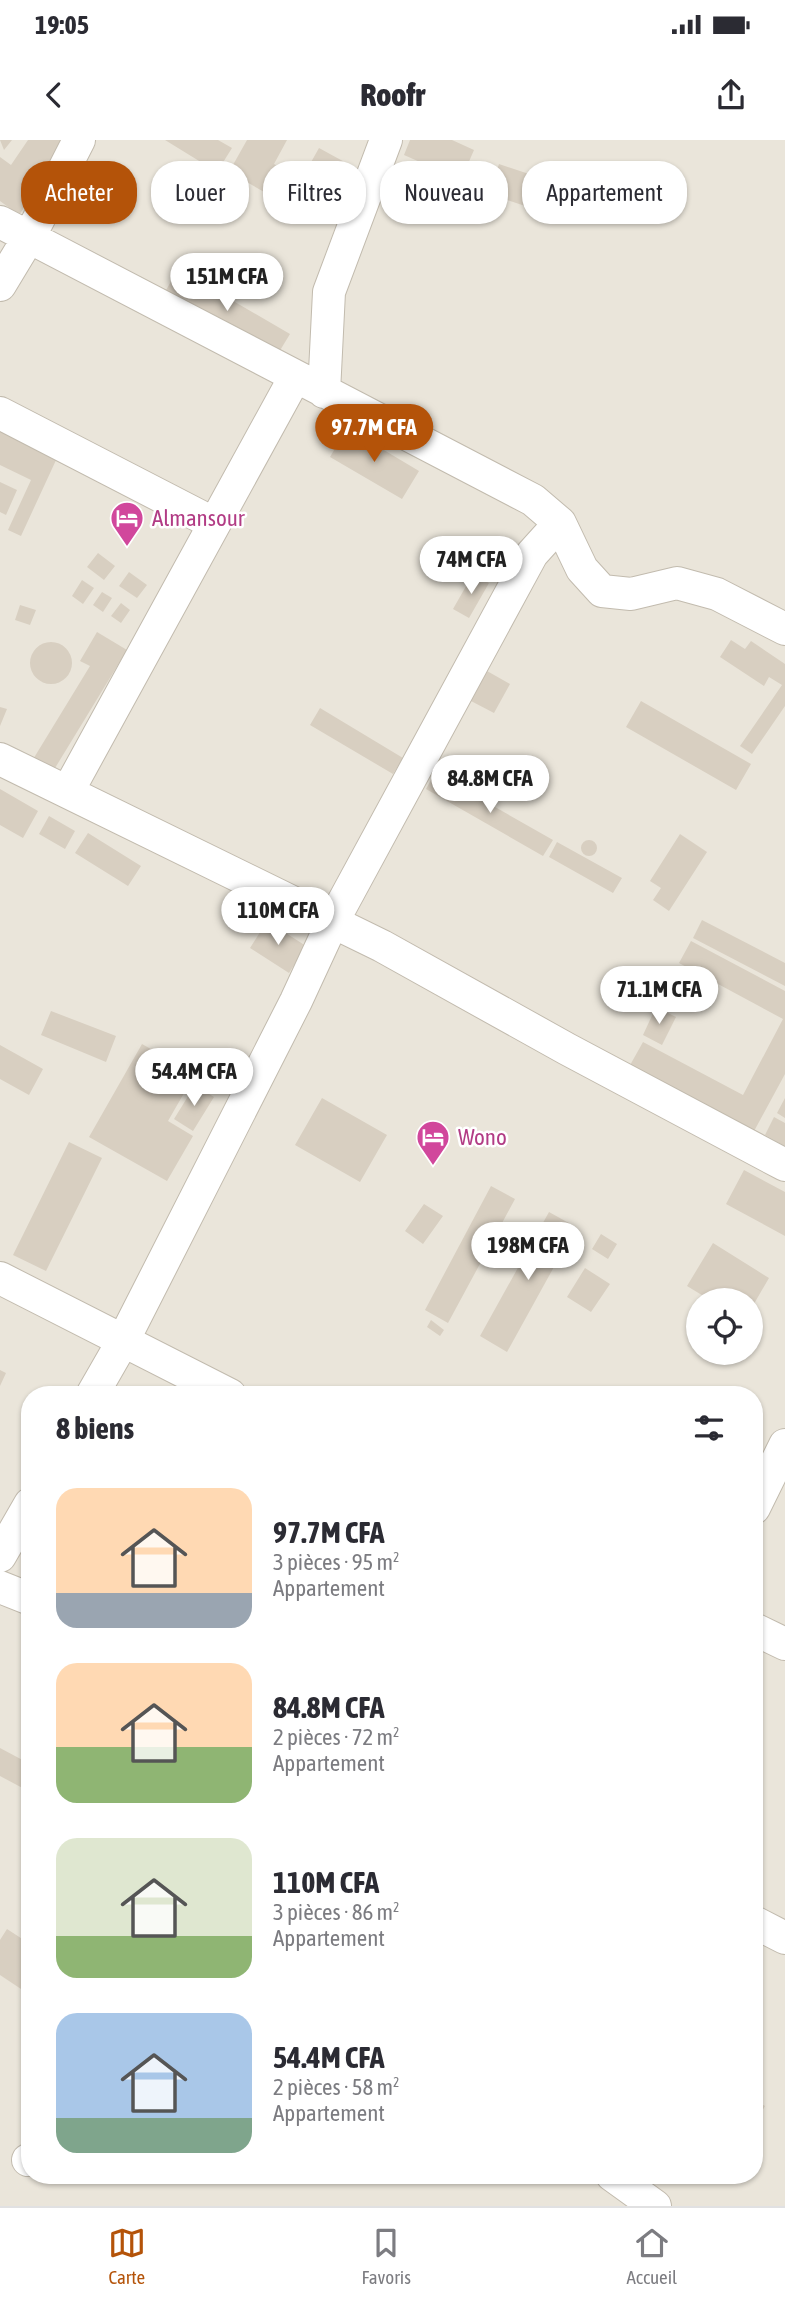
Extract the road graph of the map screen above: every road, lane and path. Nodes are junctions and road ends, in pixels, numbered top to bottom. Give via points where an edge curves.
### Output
1 (79, 140) edge
2 (386, 140) edge
3 (0, 222) edge
4 (28, 238) junction
5 (0, 285) edge
6 (295, 377) junction
7 (324, 392) junction
8 (0, 413) edge
9 (213, 523) junction
10 (560, 523) junction
11 (785, 629) edge
12 (0, 760) edge
13 (68, 792) junction
14 (333, 921) junction
15 (785, 1165) edge
16 (0, 1278) edge
17 (123, 1341) junction
18 (97, 1386) edge
19 (212, 1386) edge
20 (785, 1445) edge
21 (763, 1489) edge
22 (21, 1520) edge
23 (0, 1556) edge
24 (0, 1587) edge
25 (21, 1595) edge
26 (763, 1633) edge
27 (785, 1644) edge
28 (763, 1927) edge
29 (785, 1938) edge
30 (624, 2184) edge
31 (655, 2206) edge

1 - 4 street
2 - 7 street via 329,292
3 - 4 street
4 - 5 street
4 - 6 street
6 - 7 street
6 - 9 street
7 - 10 street via 533,500
8 - 9 street
9 - 13 street
10 - 11 street via 582,569 602,591 631,594 677,583 717,594
10 - 14 street via 532,554
12 - 13 street
13 - 14 street
14 - 15 street
14 - 17 street
16 - 17 street
17 - 18 street
17 - 19 street
20 - 21 street
22 - 23 street
24 - 25 street
26 - 27 street
28 - 29 street
30 - 31 street

